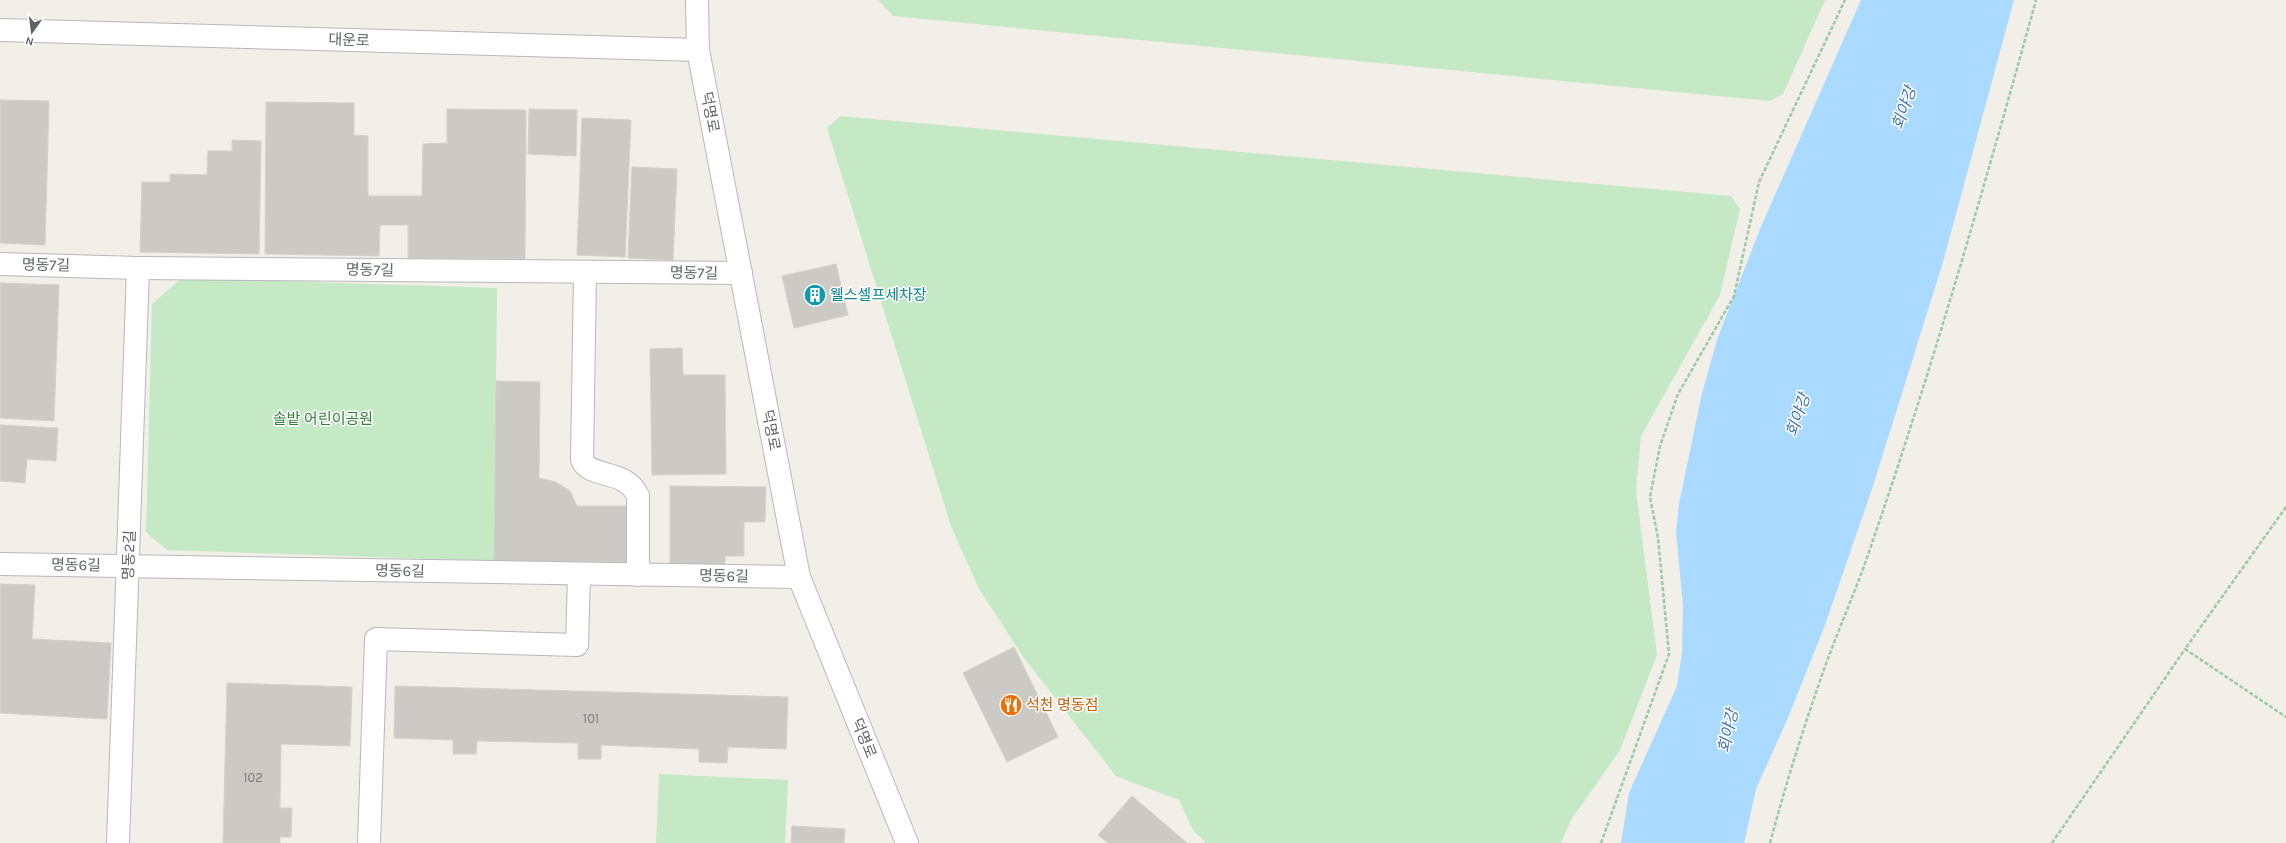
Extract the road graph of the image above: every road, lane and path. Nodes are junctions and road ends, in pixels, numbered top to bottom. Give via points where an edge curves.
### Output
1 (697, 0) edge
2 (1845, 0) edge
3 (2036, 0) edge
4 (0, 30) edge
5 (698, 50) junction
6 (0, 264) edge
7 (138, 268) junction
8 (585, 272) junction
9 (740, 273) junction
10 (2286, 507) edge
11 (0, 564) edge
12 (128, 566) junction
13 (580, 574) junction
14 (638, 575) junction
15 (799, 577) junction
16 (2185, 649) junction
17 (2286, 717) edge
18 (118, 843) edge
19 (369, 843) edge
20 (907, 843) edge
21 (1601, 843) edge
22 (1770, 843) edge
23 (2052, 843) edge

1 - 5 street, 덕명로
2 - 21 path via 1759,182 1734,296 1678,394 1660,446 1650,497 1658,538 1669,654
3 - 22 path via 1920,397 1873,542 1822,676 1791,767
4 - 5 street, 대운로
5 - 9 street, 덕명로
6 - 7 street, 명동7길
7 - 8 street, 명동7길
7 - 12 street, 명동2길
8 - 9 street, 명동7길
8 - 14 street via 582,460 589,468 620,477 634,486 638,496
9 - 15 street, 덕명로
10 - 16 path
11 - 12 street, 명동6길
12 - 13 street, 명동6길
12 - 18 street, 명동2길
13 - 14 street, 명동6길
13 - 19 street via 577,645 376,639
14 - 15 street, 명동6길
15 - 20 street, 덕명로
16 - 17 path
16 - 23 path

